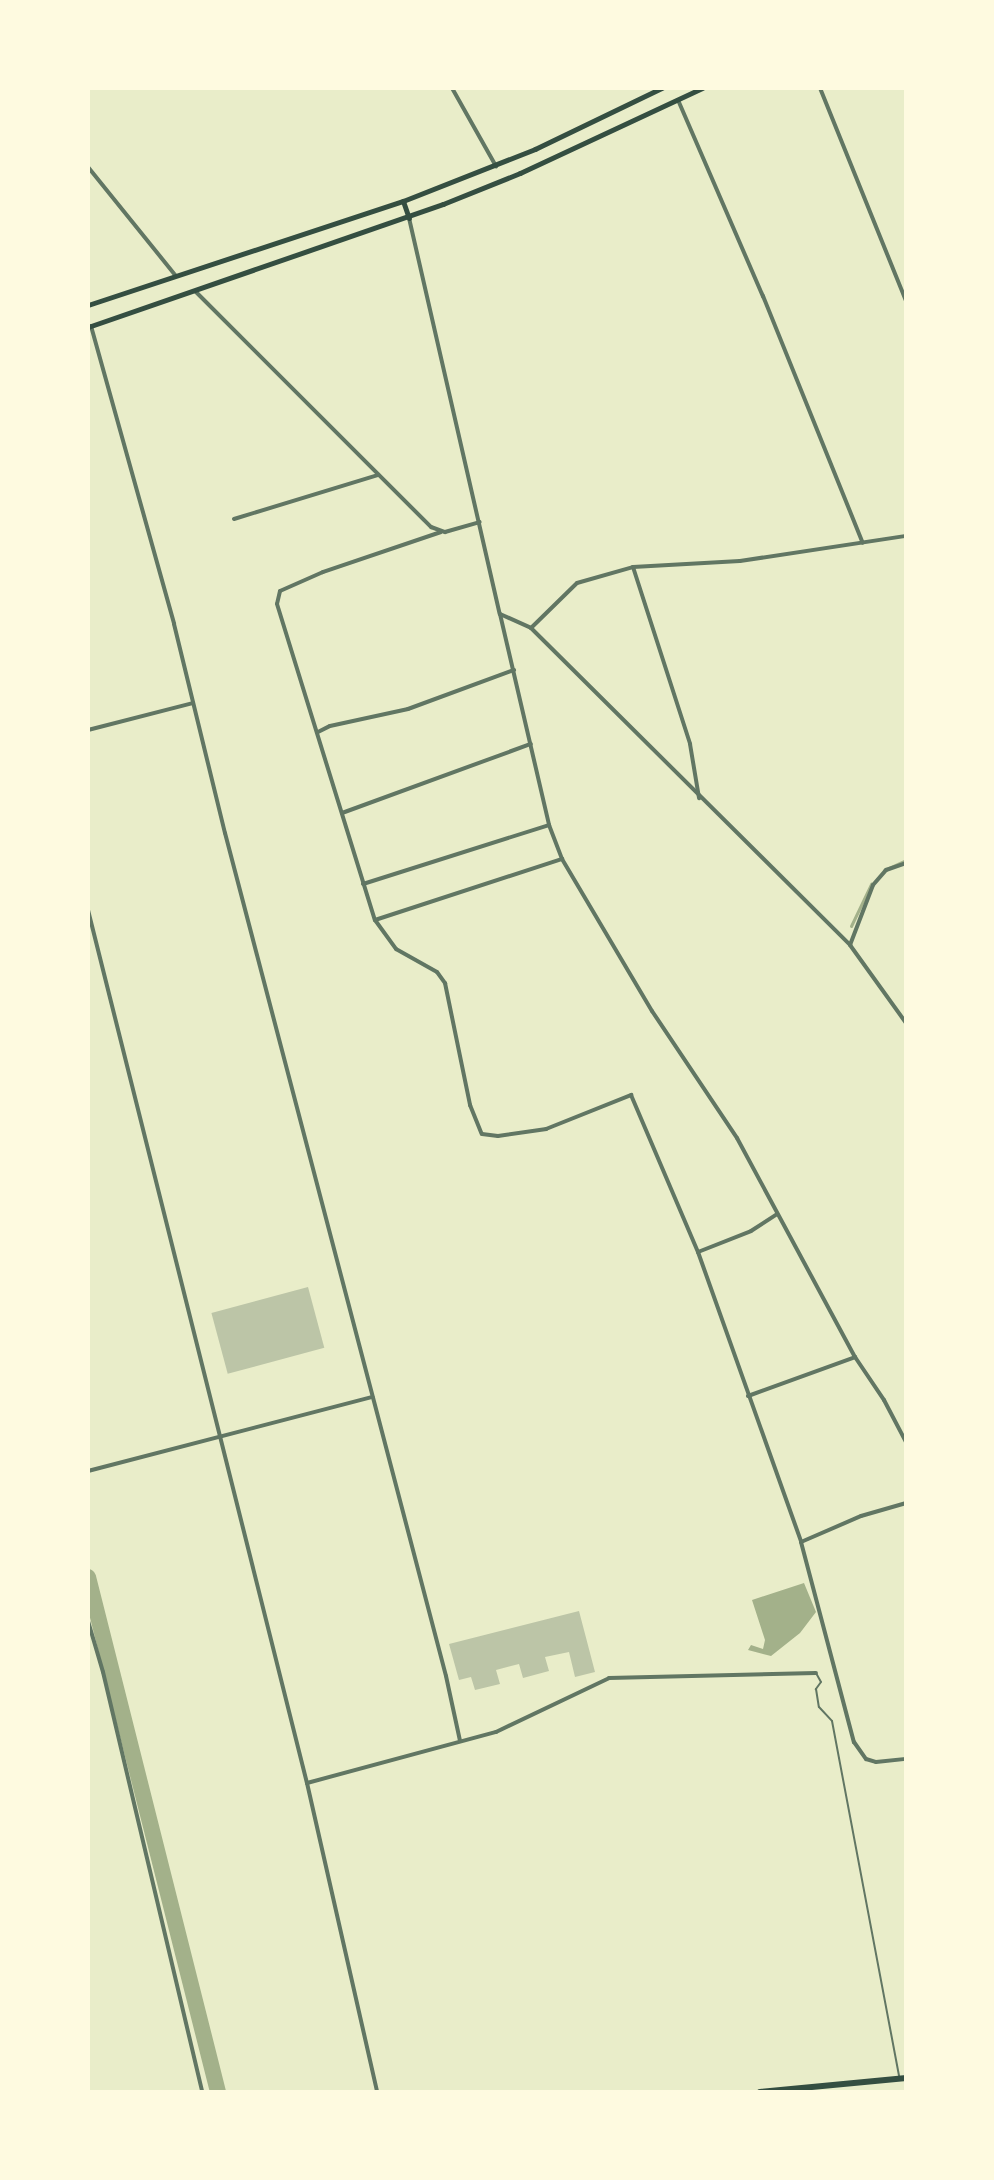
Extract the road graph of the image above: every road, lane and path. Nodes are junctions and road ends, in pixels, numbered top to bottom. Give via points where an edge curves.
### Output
1 (452, 88) edge
2 (662, 88) edge
3 (702, 88) edge
4 (820, 88) edge
5 (678, 100) junction
6 (496, 166) junction
7 (88, 167) edge
8 (403, 201) junction
9 (409, 218) junction
10 (176, 276) junction
11 (195, 290) junction
12 (906, 301) edge
13 (88, 305) edge
14 (90, 327) edge
15 (378, 475) junction
16 (234, 519) dead end
17 (480, 522) junction
18 (441, 532) junction
19 (906, 536) edge
20 (863, 543) junction
21 (633, 567) junction
22 (500, 614) junction
23 (531, 628) junction
24 (514, 670) junction
25 (193, 703) junction
26 (88, 730) edge
27 (318, 732) junction
28 (531, 744) junction
29 (699, 798) junction
30 (342, 813) junction
31 (549, 825) junction
32 (562, 859) junction
33 (906, 863) edge
34 (363, 884) junction
35 (88, 910) edge
36 (375, 920) junction
37 (850, 945) junction
38 (906, 1023) edge
39 (777, 1214) junction
40 (698, 1252) junction
41 (855, 1357) junction
42 (748, 1396) junction
43 (373, 1397) junction
44 (221, 1439) junction
45 (906, 1442) edge
46 (88, 1471) edge
47 (906, 1503) edge
48 (801, 1542) junction
49 (88, 1621) edge
50 (816, 1673) joint
51 (460, 1741) junction
52 (906, 1759) edge
53 (307, 1783) junction
54 (902, 2078) edge
55 (202, 2092) edge
56 (377, 2092) edge
57 (760, 2092) edge

1 - 6 street
2 - 6 main road
3 - 5 main road
4 - 12 street
5 - 9 main road
5 - 20 street
6 - 8 main road
7 - 10 street
8 - 9 main road
8 - 10 main road
9 - 11 main road
9 - 17 street
10 - 13 main road
11 - 14 main road
11 - 15 street
14 - 25 street
15 - 16 street
15 - 18 street
17 - 18 street
17 - 22 street
18 - 27 street via 280,591 277,604
19 - 20 street
20 - 21 street via 740,561
21 - 23 street via 577,583
21 - 29 street via 690,744
22 - 23 street
22 - 24 street
23 - 29 street
24 - 27 street via 408,709
24 - 28 street
25 - 26 street
25 - 43 street
27 - 30 street
28 - 30 street
28 - 31 street
29 - 37 street
30 - 34 street
31 - 32 street
31 - 34 street
32 - 36 street
32 - 39 street via 652,1011 737,1138
33 - 37 street via 886,870 873,885
34 - 36 street
35 - 44 street
36 - 40 street via 396,949 437,972 445,983 470,1105 482,1134 546,1129 631,1095
37 - 38 street
39 - 40 street via 751,1231
39 - 41 street
40 - 42 street
41 - 42 street
41 - 45 street
42 - 48 street
43 - 44 street
43 - 51 street
44 - 46 street
44 - 53 street
47 - 48 street
48 - 52 street via 854,1742 866,1759
49 - 55 street
50 - 51 street via 609,1678 496,1732
50 - 54 lane via 821,1682 816,1689 819,1707 832,1721
51 - 53 street
53 - 56 street
54 - 57 main road

